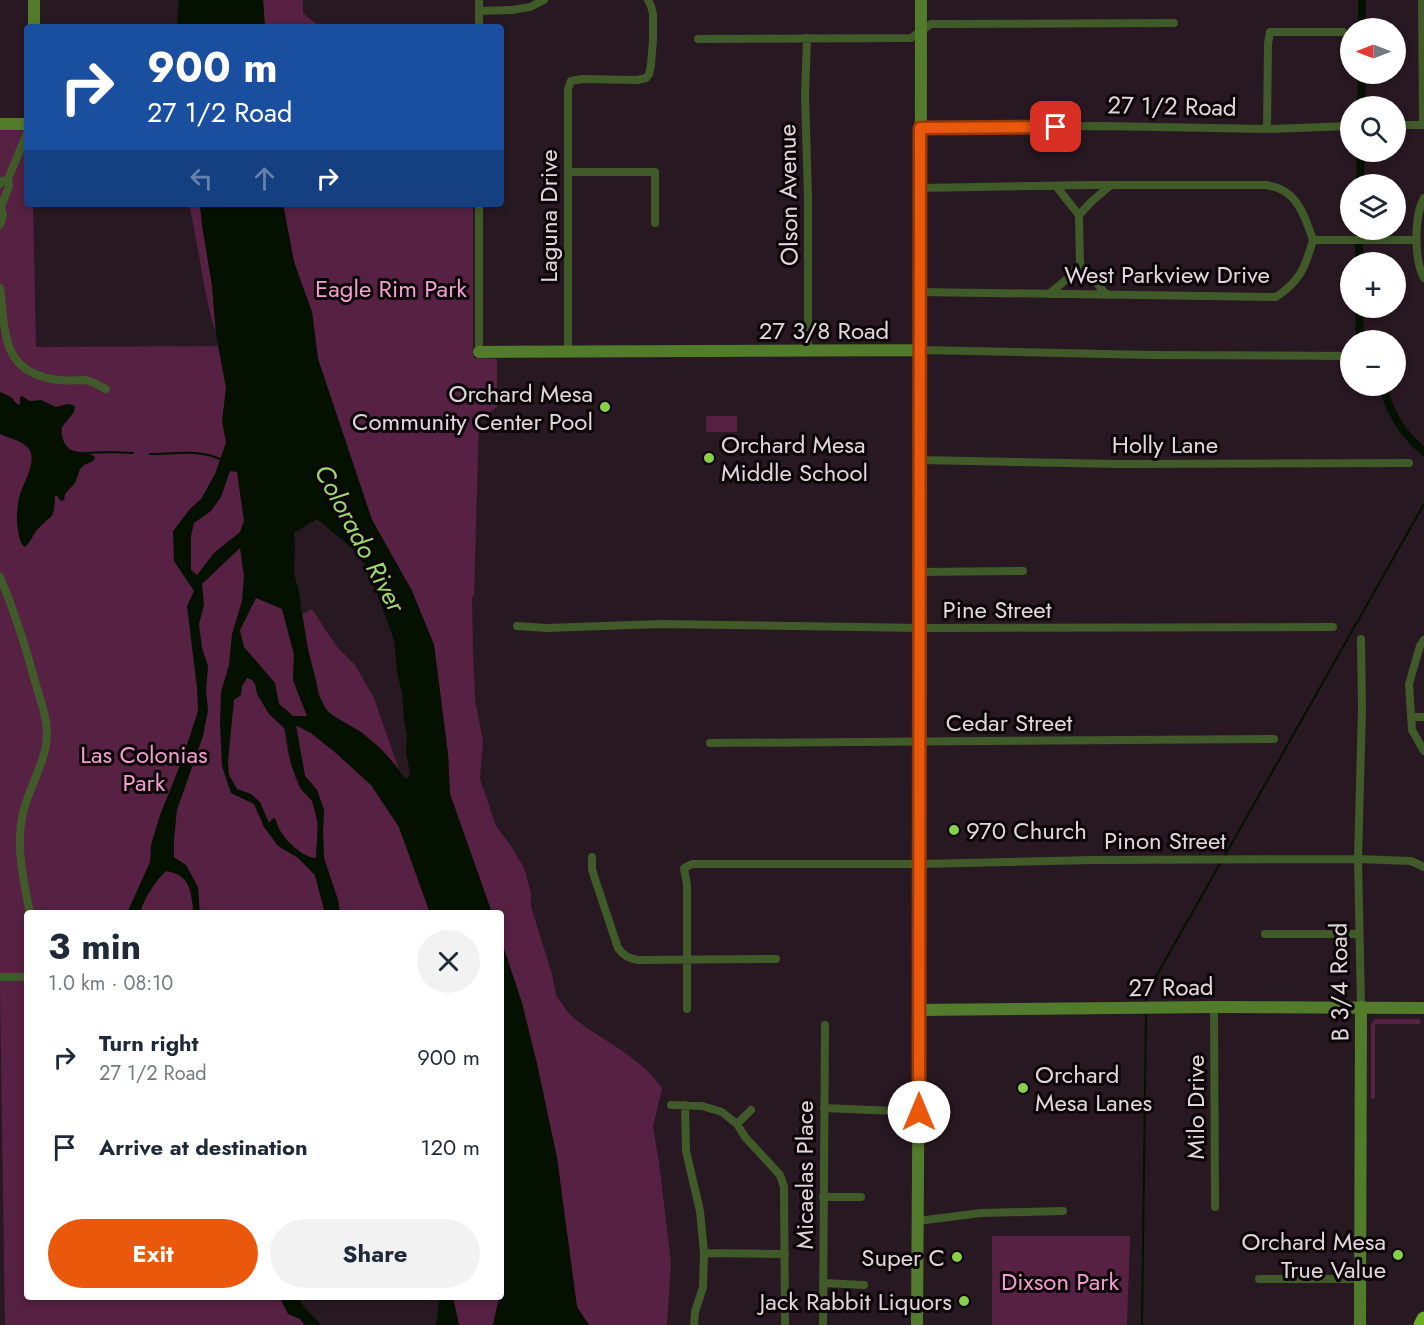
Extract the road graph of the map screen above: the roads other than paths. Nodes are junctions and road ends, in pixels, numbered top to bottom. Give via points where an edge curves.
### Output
1 (34, 0) edge
2 (479, 0) edge
3 (544, 0) edge
4 (648, 0) edge
5 (921, 0) edge
6 (1422, 0) edge
7 (479, 11) junction
8 (1174, 23) dead end
9 (34, 24) edge
10 (479, 24) edge
11 (921, 31) junction
12 (1340, 32) edge
13 (807, 38) junction
14 (698, 39) dead end
15 (0, 124) edge
16 (24, 124) edge
17 (1406, 125) edge
18 (1424, 125) edge
19 (1340, 126) edge
20 (920, 128) junction
21 (1267, 129) junction
22 (24, 139) edge
23 (568, 172) junction
24 (4, 181) edge
25 (1056, 186) junction
26 (1110, 186) junction
27 (920, 188) junction
28 (1424, 198) edge
29 (0, 207) edge
30 (479, 207) edge
31 (1079, 214) junction
32 (655, 223) dead end
33 (0, 225) edge
34 (1313, 240) junction
35 (1416, 240) junction
36 (1080, 264) junction
37 (1424, 278) edge
38 (0, 288) edge
39 (920, 292) junction
40 (1049, 294) junction
41 (1107, 294) junction
42 (920, 350) junction
43 (568, 351) junction
44 (808, 351) junction
45 (479, 352) joint
46 (1340, 356) edge
47 (106, 389) dead end
48 (921, 460) junction
49 (1409, 463) dead end
50 (1023, 571) dead end
51 (920, 572) junction
52 (0, 577) edge
53 (517, 626) dead end
54 (1333, 627) dead end
55 (920, 628) junction
56 (1361, 639) dead end
57 (1423, 644) edge
58 (1411, 717) junction
59 (1424, 717) edge
60 (1274, 739) dead end
61 (920, 742) junction
62 (710, 743) dead end
63 (1424, 751) edge
64 (592, 857) dead end
65 (1358, 859) junction
66 (920, 864) junction
67 (1424, 867) edge
68 (29, 910) edge
69 (1265, 934) dead end
70 (1359, 934) junction
71 (688, 960) junction
72 (776, 960) dead end
73 (0, 977) edge
74 (24, 977) edge
75 (1214, 1007) junction
76 (1361, 1007) junction
77 (1424, 1008) edge
78 (687, 1009) dead end
79 (919, 1010) junction
80 (825, 1025) dead end
81 (671, 1105) dead end
82 (685, 1105) junction
83 (824, 1108) junction
84 (751, 1110) dead end
85 (919, 1112) junction
86 (736, 1124) junction
87 (823, 1197) junction
88 (861, 1197) dead end
89 (1215, 1207) dead end
90 (1063, 1211) dead end
91 (918, 1221) junction
92 (704, 1253) junction
93 (785, 1254) junction
94 (1259, 1279) dead end
95 (1360, 1279) junction
96 (823, 1283) junction
97 (864, 1285) dead end
98 (1424, 1319) edge
99 (694, 1325) edge
100 (785, 1325) edge
101 (823, 1325) edge
102 (917, 1325) edge
103 (1360, 1325) edge
104 (1421, 1325) edge

1 - 9 main road
2 - 7 street
3 - 7 street via 530,7
4 - 23 street, Laguna Drive via 653,14 653,40 646,78 571,81
5 - 11 main road
6 - 18 street
7 - 10 street
8 - 11 street via 930,24
11 - 13 street via 911,38
11 - 20 main road
12 - 21 street via 1270,32
13 - 14 street
13 - 44 street, Olson Avenue
15 - 16 main road
17 - 18 street
19 - 21 street, 27 1/2 Road
20 - 21 street, 27 1/2 Road
20 - 27 main road
22 - 24 street
23 - 32 street via 655,171
23 - 43 street, Laguna Drive
24 - 29 street via 9,186
25 - 26 street
25 - 27 street
25 - 31 street
26 - 31 street
26 - 34 street via 1266,185 1281,189 1297,203
27 - 39 main road
28 - 35 street
29 - 33 street
30 - 45 street
31 - 36 street
34 - 35 street
34 - 41 street, West Parkview Drive via 1299,278 1276,297
35 - 37 street
36 - 40 street
36 - 41 street
38 - 47 street via 6,342 20,364 53,380 87,380
39 - 40 street, West Parkview Drive
39 - 42 main road
40 - 41 street, West Parkview Drive
42 - 44 main road, 27 3/8 Road
42 - 46 street, 27 3/8 Road
42 - 48 main road
43 - 44 main road, 27 3/8 Road
43 - 45 main road, 27 3/8 Road
48 - 49 street, Holly Lane
48 - 51 main road
50 - 51 street
51 - 55 main road
52 - 68 street via 23,637 47,735 22,815 20,840
53 - 55 street, Pine Street
54 - 55 street, Pine Street
55 - 61 main road
56 - 65 street, B 3/4 Road
57 - 58 street via 1409,684
58 - 59 street
58 - 63 street via 1412,730
60 - 61 street, Cedar Street
61 - 62 street, Cedar Street
61 - 66 main road
64 - 71 street via 595,879 623,955 638,960
65 - 66 street, Pinon Street
65 - 67 street, Pinon Street via 1411,861
65 - 70 street, B 3/4 Road
66 - 71 street, Pinon Street via 692,864 684,868
66 - 79 main road
69 - 70 street
70 - 76 street, B 3/4 Road
71 - 72 street
71 - 78 street
73 - 74 street
75 - 76 main road, 27 Road
75 - 79 main road, 27 Road
75 - 89 street, Milo Drive
76 - 77 main road, 27 Road
76 - 95 main road, B 3/4 Road
79 - 85 main road
80 - 83 street, Micaelas Place
81 - 82 street
82 - 86 street via 722,1112
82 - 92 street via 686,1151 700,1211
83 - 85 street
83 - 87 street, Micaelas Place
84 - 86 street
85 - 91 main road
86 - 93 street via 780,1175 784,1187
87 - 88 street
87 - 96 street, Micaelas Place
90 - 91 street via 981,1213
91 - 102 main road
92 - 93 street
92 - 99 street via 703,1287
93 - 100 street
94 - 95 street
95 - 103 main road, B 3/4 Road
96 - 97 street
96 - 101 street, Micaelas Place
98 - 104 highway

